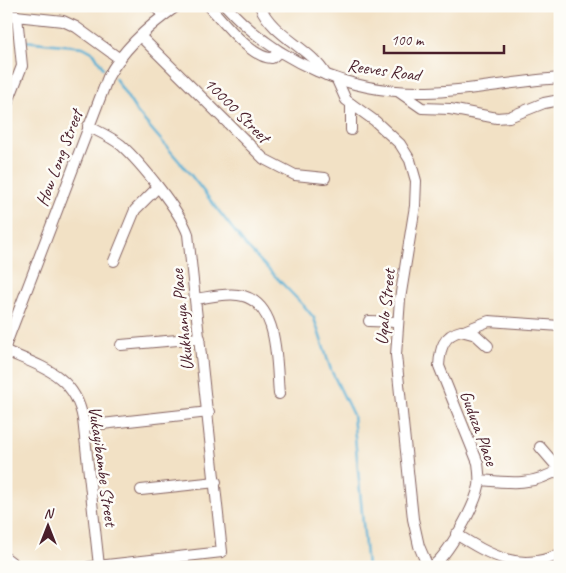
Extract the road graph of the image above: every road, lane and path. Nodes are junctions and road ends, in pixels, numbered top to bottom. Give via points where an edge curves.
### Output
1 (154, 6) edge
2 (177, 6) edge
3 (209, 6) edge
4 (226, 6) edge
5 (260, 6) edge
6 (12, 15) edge
7 (164, 15) junction
8 (141, 37) junction
9 (279, 52) junction
10 (120, 60) junction
11 (326, 75) junction
12 (560, 78) edge
13 (337, 80) junction
14 (399, 92) junction
15 (560, 100) edge
16 (351, 104) junction
17 (6, 107) edge
18 (88, 126) junction
19 (351, 130) dead end
20 (325, 178) dead end
21 (157, 188) junction
22 (114, 261) dead end
23 (196, 299) junction
24 (369, 321) dead end
25 (397, 322) junction
26 (560, 326) edge
27 (464, 331) junction
28 (200, 338) junction
29 (6, 344) edge
30 (121, 345) dead end
31 (488, 346) dead end
32 (6, 352) edge
33 (279, 394) dead end
34 (209, 412) junction
35 (84, 426) junction
36 (540, 447) dead end
37 (560, 469) edge
38 (480, 480) junction
39 (216, 482) junction
40 (141, 490) dead end
41 (456, 534) junction
42 (560, 554) edge
43 (6, 558) edge
44 (94, 566) edge
45 (18, 567) edge
46 (430, 567) edge

1 - 7 street
2 - 7 street, How Long Street
3 - 9 street via 233,33 261,56 272,58
4 - 9 street, Reeves Road
5 - 11 street via 278,32 317,62
6 - 10 street via 63,21
6 - 17 street via 22,66
7 - 8 street, How Long Street
8 - 10 street, How Long Street
8 - 20 street, 10000 Street via 264,159 296,175
9 - 11 street, Reeves Road
10 - 18 street, How Long Street via 108,77
11 - 13 street, Reeves Road
12 - 14 street, Reeves Road via 428,92
13 - 14 street, Reeves Road
13 - 16 street, Uqalo Street via 344,97
14 - 15 street via 422,108 450,109 497,118
16 - 19 street
16 - 25 street, Uqalo Street via 400,144 410,160 416,181
18 - 21 street, Ukukhanya Place via 122,146
18 - 29 street, How Long Street
21 - 22 street via 135,210
21 - 23 street, Ukukhanya Place via 186,229
23 - 28 street, Ukukhanya Place
23 - 33 street via 236,294 261,306 271,331
24 - 25 street
25 - 46 street, Uqalo Street via 397,369 410,503 419,546
26 - 27 street via 489,321
27 - 31 street via 476,335
27 - 38 street, Guduza Place via 456,332 445,340 439,366 478,463
28 - 30 street
28 - 34 street, Ukukhanya Place
32 - 35 street, Vukayibambe Street via 64,380 81,409
34 - 35 street
34 - 39 street, Ukukhanya Place
35 - 44 street, Vukayibambe Street
36 - 37 street
37 - 38 street via 542,479 522,483
38 - 41 street, Guduza Place via 473,503
39 - 40 street
39 - 44 street, Ukukhanya Place via 222,552
41 - 42 street via 504,560 531,562
41 - 46 street, Guduza Place via 442,558
43 - 45 street

